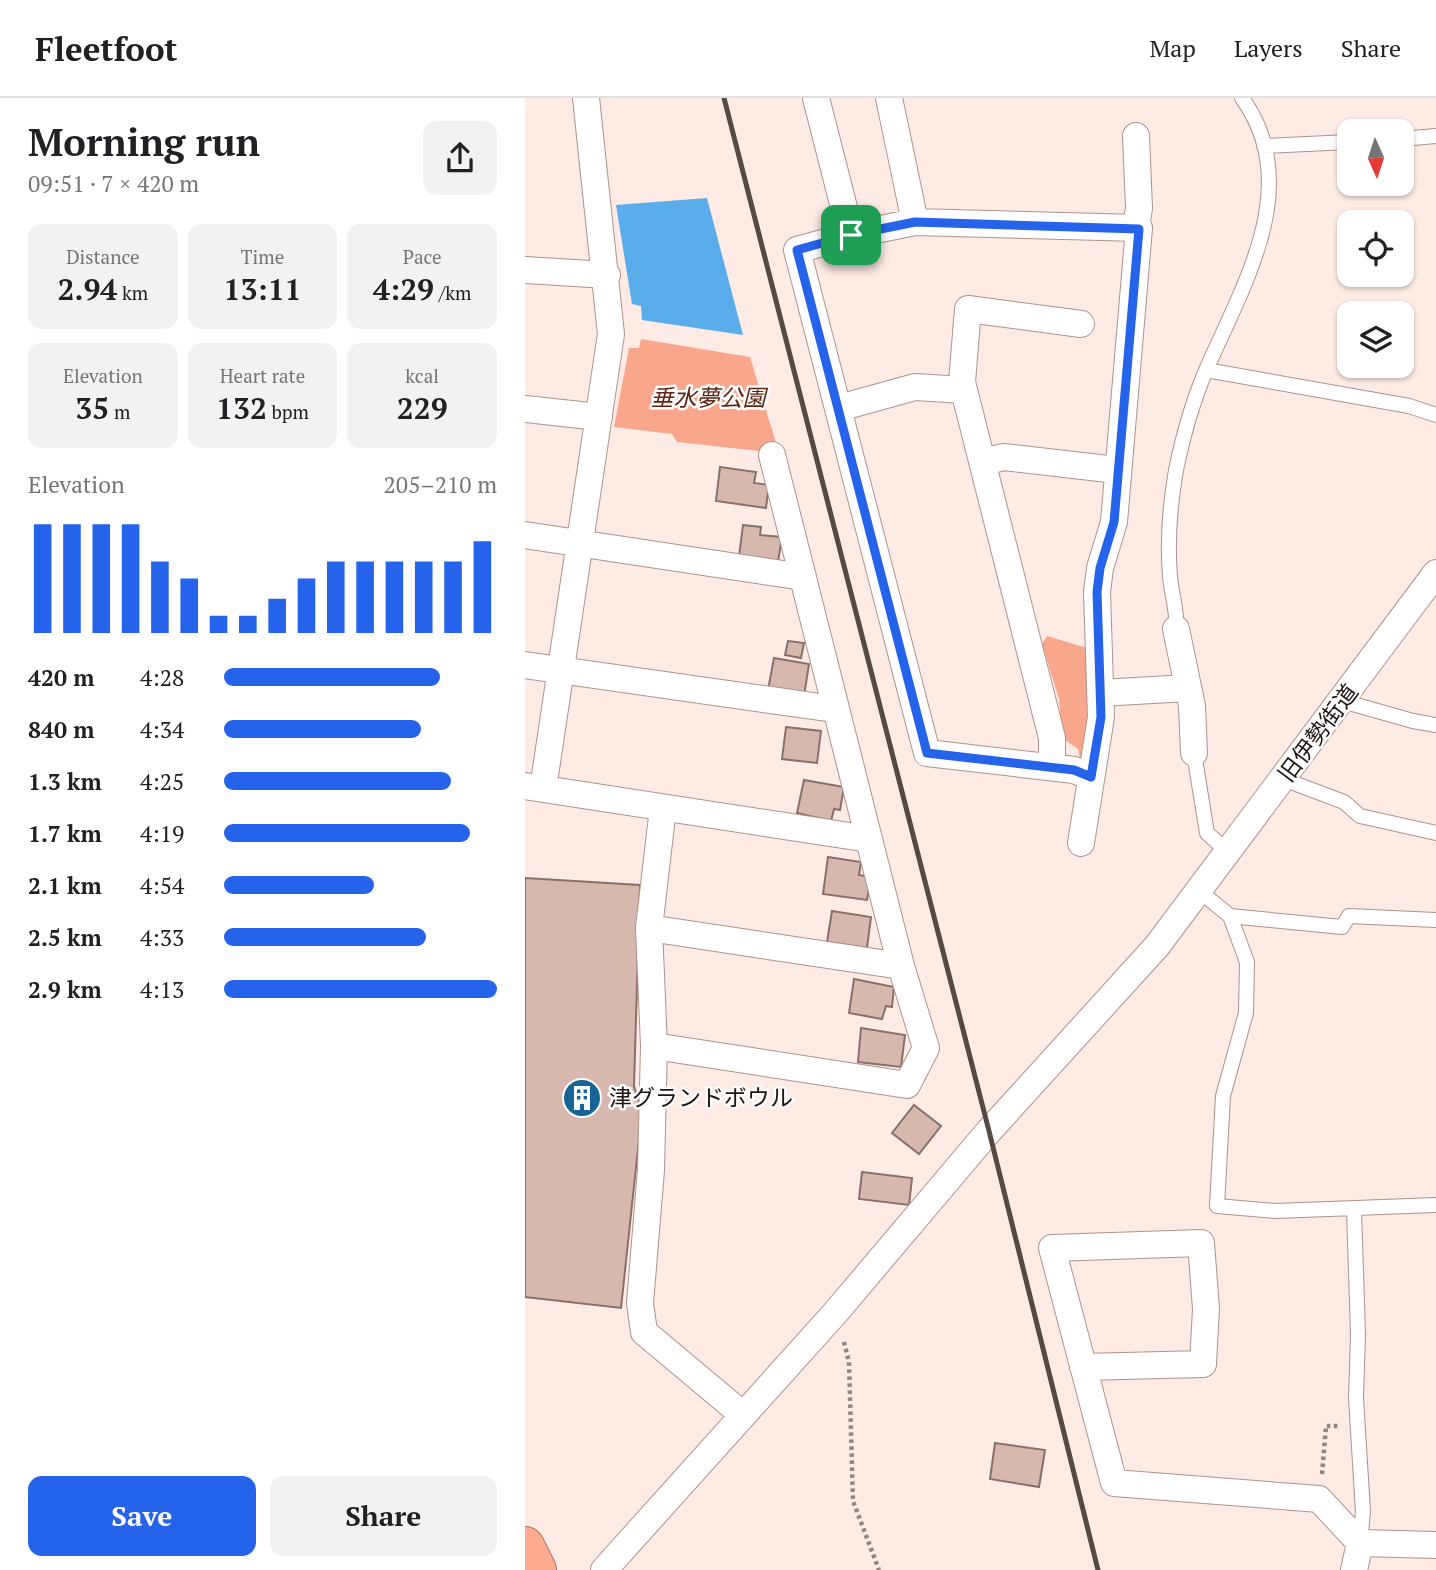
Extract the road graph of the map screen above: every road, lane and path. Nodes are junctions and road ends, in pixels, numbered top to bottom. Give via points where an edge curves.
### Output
1 (586, 98) edge
2 (816, 98) edge
3 (889, 98) edge
4 (1242, 98) edge
5 (1136, 136) dead end
6 (1436, 136) edge
7 (1414, 138) edge
8 (1337, 143) edge
9 (1264, 146) junction
10 (915, 222) junction
11 (1136, 228) junction
12 (851, 235) junction
13 (525, 270) edge
14 (607, 275) junction
15 (1081, 324) dead end
16 (1206, 370) junction
17 (964, 390) junction
18 (839, 408) junction
19 (525, 410) edge
20 (1436, 415) edge
21 (599, 417) junction
22 (772, 455) dead end
23 (982, 462) junction
24 (1117, 470) junction
25 (525, 535) edge
26 (581, 544) junction
27 (1436, 573) edge
28 (803, 578) junction
29 (1176, 629) joint
30 (525, 665) edge
31 (561, 670) junction
32 (1188, 688) junction
33 (1100, 693) junction
34 (1342, 701) junction
35 (834, 709) junction
36 (1436, 725) edge
37 (1194, 753) joint
38 (1052, 768) junction
39 (1091, 777) junction
40 (1283, 779) junction
41 (534, 787) edge
42 (663, 808) junction
43 (1436, 833) edge
44 (869, 839) junction
45 (1081, 843) dead end
46 (1228, 852) junction
47 (1198, 890) junction
48 (1230, 916) junction
49 (1436, 920) edge
50 (649, 928) junction
51 (901, 966) junction
52 (654, 1046) junction
53 (1436, 1205) edge
54 (1354, 1209) junction
55 (836, 1312) junction
56 (1083, 1367) junction
57 (743, 1415) junction
58 (1357, 1426) junction
59 (1319, 1499) junction
60 (1360, 1544) junction
61 (1436, 1545) edge
62 (525, 1546) edge
63 (537, 1570) edge
64 (604, 1570) edge
65 (879, 1570) edge
66 (1355, 1570) edge

1 - 14 street
2 - 12 street
3 - 10 street
4 - 9 lane
5 - 11 street
6 - 7 lane
8 - 9 lane
9 - 16 lane via 1268,199 1255,263
10 - 11 street
10 - 12 street
11 - 24 street via 1132,344
12 - 18 street via 797,250
13 - 14 street
14 - 21 street via 611,334
15 - 17 street via 968,309
16 - 20 lane via 1409,406
16 - 29 lane via 1182,444 1170,512
17 - 18 street via 915,387
17 - 23 street
18 - 38 street via 927,753
19 - 21 street
21 - 26 street
22 - 28 street
23 - 24 street via 1004,457
23 - 38 street via 1052,738
24 - 33 street via 1114,522 1097,592
25 - 26 street
26 - 28 street
26 - 31 street
27 - 34 street, 旧伊勢街道
28 - 35 street
29 - 32 street
30 - 31 street
31 - 35 street
31 - 41 street
32 - 33 street
32 - 37 street
33 - 39 street via 1101,717
34 - 36 lane
34 - 40 street, 旧伊勢街道
35 - 44 street
37 - 46 lane via 1207,833
38 - 39 street
39 - 45 street
40 - 43 lane via 1344,802 1360,816
40 - 46 street, 旧伊勢街道
41 - 42 street
42 - 44 street
42 - 50 street
44 - 51 street
46 - 47 street, 旧伊勢街道
47 - 48 lane
47 - 55 street, 旧伊勢街道 via 1157,946 989,1131
48 - 49 lane via 1342,927 1349,916
48 - 54 lane via 1247,962 1248,1000 1223,1096 1217,1206 1275,1211
50 - 51 street
50 - 52 street
51 - 52 street via 926,1048 907,1085
52 - 57 street via 651,1170 640,1303 644,1332
53 - 54 lane
54 - 58 lane
55 - 57 street, 旧伊勢街道
55 - 65 path via 849,1362 853,1501
56 - 56 street via 1052,1248 1201,1243 1206,1310 1203,1364
56 - 59 street via 1114,1483
57 - 64 street, 旧伊勢街道
58 - 59 path via 1327,1426
58 - 60 lane via 1363,1512
59 - 60 street
60 - 61 street
60 - 66 street
62 - 63 highway

